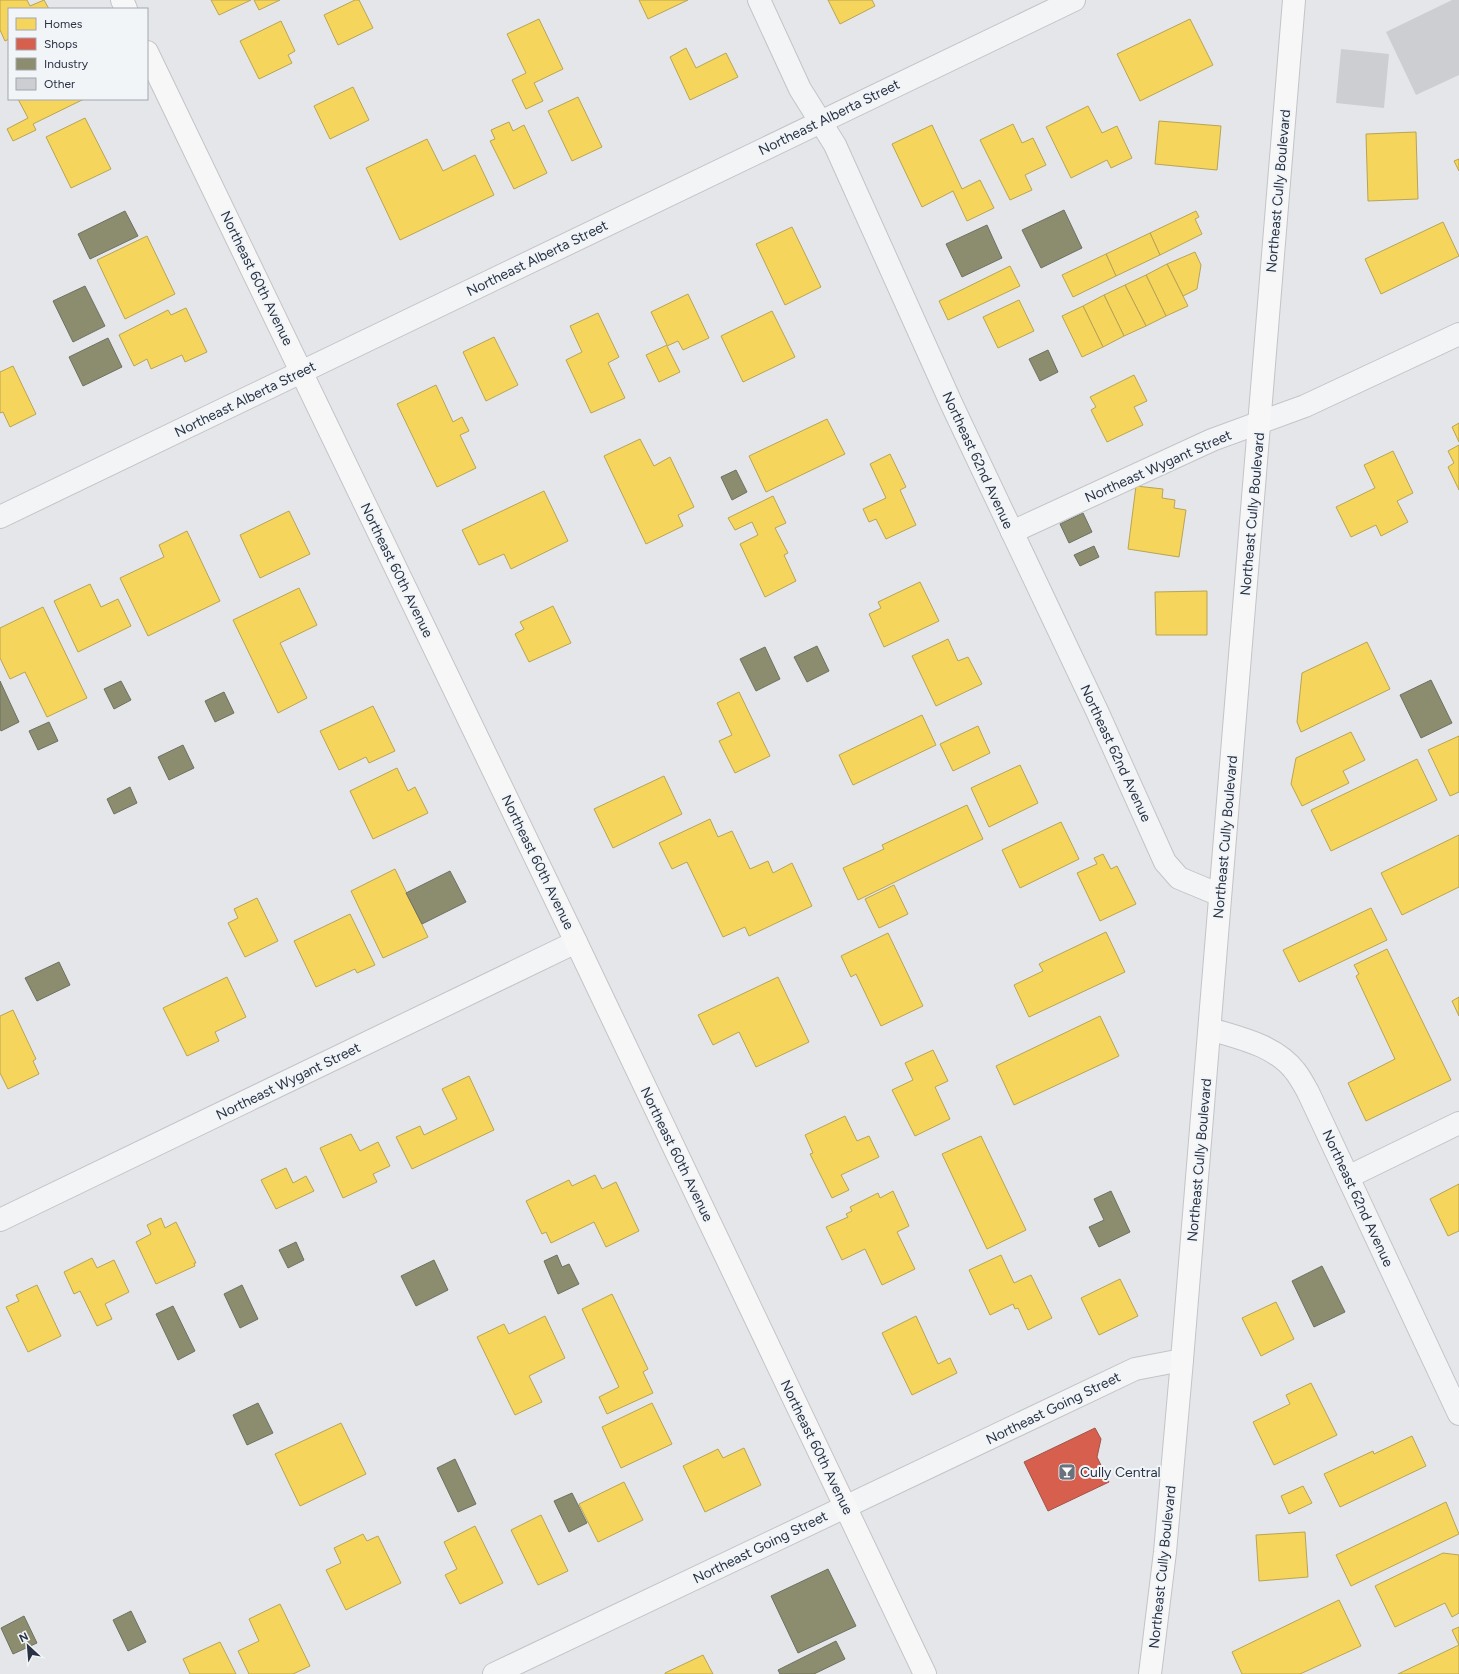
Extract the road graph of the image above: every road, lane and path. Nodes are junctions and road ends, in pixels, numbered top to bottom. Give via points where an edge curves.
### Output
1 (759, 0) edge
2 (1074, 0) edge
3 (1294, 0) edge
4 (148, 54) edge
5 (820, 121) junction
6 (1459, 334) edge
7 (303, 372) junction
8 (1259, 422) junction
9 (0, 517) edge
10 (1012, 532) junction
11 (1220, 896) junction
12 (576, 942) junction
13 (1210, 1029) junction
14 (1459, 1124) edge
15 (1348, 1177) junction
16 (0, 1220) edge
17 (1182, 1360) junction
18 (1459, 1414) edge
19 (845, 1506) junction
20 (494, 1674) edge
21 (924, 1674) edge
22 (1150, 1674) edge

1 - 5 street, Northeast 62nd Avenue via 800,89
2 - 5 street, Northeast Alberta Street
3 - 8 street, Northeast Cully Boulevard
4 - 7 street, Northeast 60th Avenue
5 - 7 street, Northeast Alberta Street
5 - 10 street, Northeast 62nd Avenue via 835,145
6 - 8 street, Northeast Wygant Street via 1312,403
7 - 9 street, Northeast Alberta Street
7 - 12 street, Northeast 60th Avenue
8 - 10 street, Northeast Wygant Street via 1212,440
8 - 11 street, Northeast Cully Boulevard
10 - 11 street, Northeast 62nd Avenue via 1165,862 1178,878
11 - 13 street, Northeast Cully Boulevard
12 - 16 street, Northeast Wygant Street
12 - 19 street, Northeast 60th Avenue
13 - 15 street, Northeast 62nd Avenue via 1263,1046 1294,1070 1308,1092
13 - 17 street, Northeast Cully Boulevard
14 - 15 street
15 - 18 street, Northeast 62nd Avenue
17 - 19 street, Northeast Going Street via 1135,1369
17 - 22 street, Northeast Cully Boulevard via 1165,1552
19 - 20 street, Northeast Going Street
19 - 21 street, Northeast 60th Avenue

